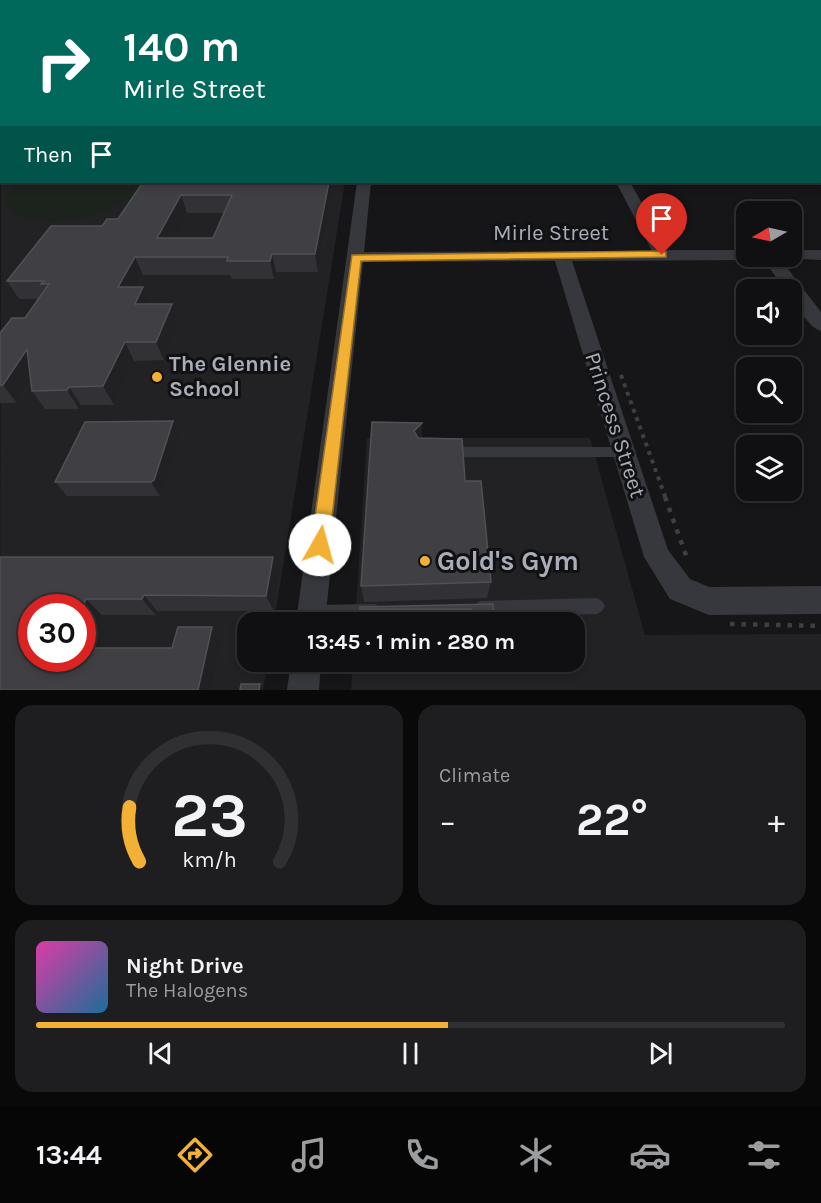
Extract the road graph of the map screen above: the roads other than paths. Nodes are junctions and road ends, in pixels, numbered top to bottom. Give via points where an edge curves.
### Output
1 (364, 183) edge
2 (624, 183) edge
3 (662, 255) junction
4 (736, 255) edge
5 (802, 255) edge
6 (821, 255) edge
7 (562, 256) junction
8 (356, 257) junction
9 (777, 267) edge
10 (821, 325) edge
11 (433, 451) edge
12 (623, 452) junction
13 (821, 600) edge
14 (597, 606) dead end
15 (468, 609) edge
16 (312, 612) edge
17 (305, 672) edge
18 (303, 690) edge

1 - 8 street
2 - 3 street
3 - 4 street, Mirle Street
3 - 7 street, Mirle Street
5 - 6 street
7 - 8 street, Mirle Street
7 - 12 street, Princess Street
8 - 16 street
9 - 10 street
11 - 12 lane
12 - 13 street, Princess Street via 657,557 709,601
14 - 15 lane
17 - 18 street

